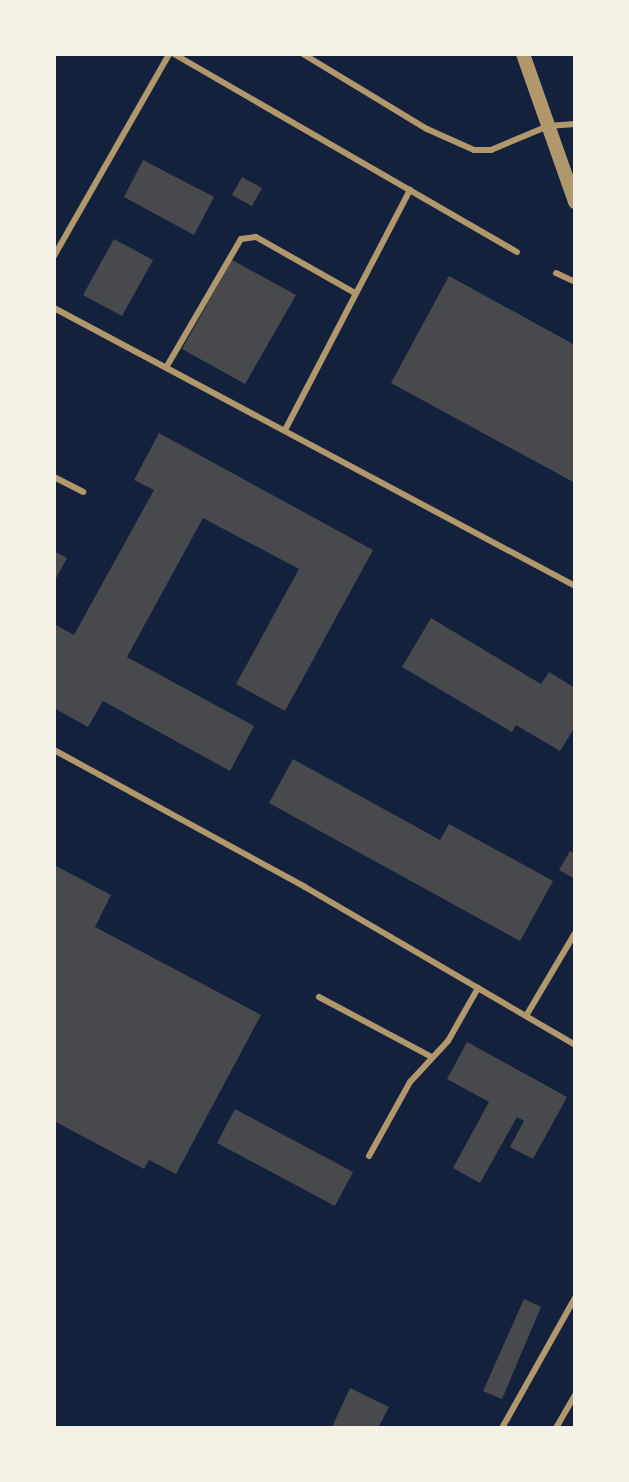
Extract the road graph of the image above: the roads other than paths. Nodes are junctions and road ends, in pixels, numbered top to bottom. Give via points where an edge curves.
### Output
1 (172, 54) edge
2 (303, 54) edge
3 (523, 54) edge
4 (575, 124) edge
5 (548, 126) junction
6 (410, 190) junction
7 (575, 202) edge
8 (517, 252) dead end
9 (54, 256) edge
10 (556, 273) dead end
11 (575, 282) edge
12 (355, 293) junction
13 (54, 308) edge
14 (167, 366) junction
15 (285, 430) junction
16 (54, 477) edge
17 (83, 492) dead end
18 (575, 586) edge
19 (54, 750) edge
20 (575, 933) edge
21 (478, 988) junction
22 (319, 997) dead end
23 (526, 1016) junction
24 (575, 1045) edge
25 (432, 1057) junction
26 (369, 1156) dead end
27 (575, 1298) edge
28 (575, 1395) edge
29 (502, 1428) edge
30 (556, 1428) edge

1 - 6 lane
1 - 9 lane
2 - 5 lane via 427,129 474,150 491,150
3 - 5 street
4 - 5 lane
5 - 7 street
6 - 8 lane
6 - 12 lane
10 - 11 lane
12 - 14 lane via 256,237 241,239
12 - 15 lane
13 - 14 lane
14 - 15 lane
15 - 18 lane
16 - 17 lane
19 - 21 lane
20 - 23 lane
21 - 23 lane
21 - 25 lane via 448,1041
22 - 25 lane
23 - 24 lane
25 - 26 lane via 410,1082
27 - 29 lane
28 - 30 lane

